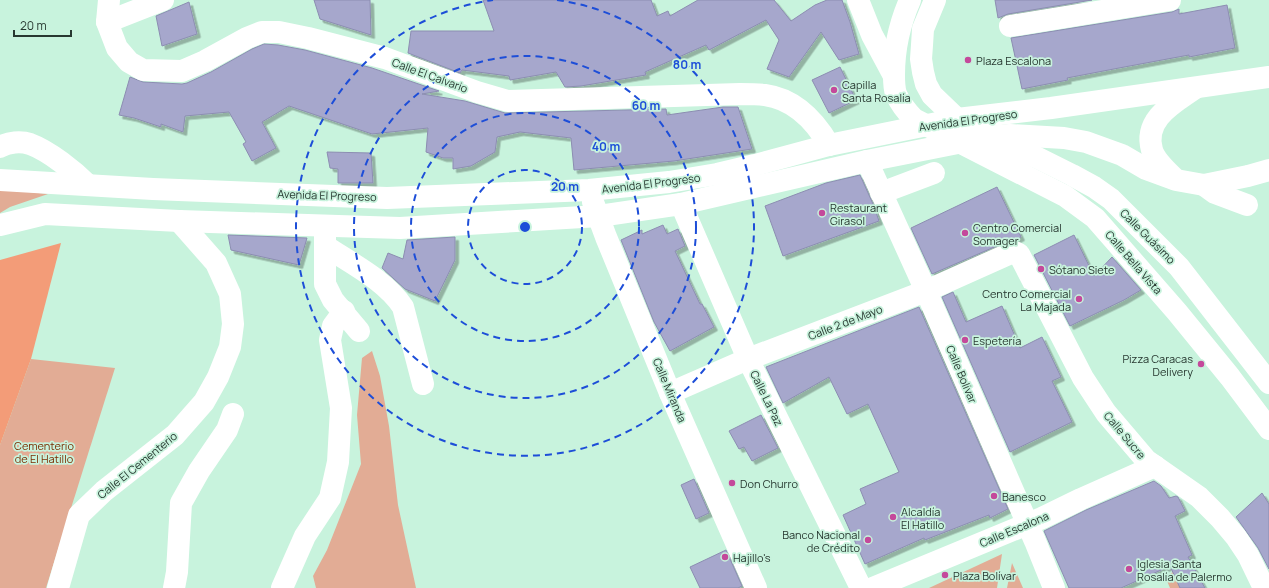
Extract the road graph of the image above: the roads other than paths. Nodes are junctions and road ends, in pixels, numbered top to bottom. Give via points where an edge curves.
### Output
1 (109, 0) edge
2 (163, 0) edge
3 (858, 0) edge
4 (910, 0) edge
5 (935, 0) edge
6 (1170, 0) edge
7 (107, 22) junction
8 (1010, 26) dead end
9 (1269, 77) edge
10 (894, 78) junction
11 (1197, 87) junction
12 (958, 119) junction
13 (927, 125) junction
14 (988, 137) junction
15 (960, 143) junction
16 (829, 146) junction
17 (0, 147) edge
18 (867, 161) junction
19 (1269, 170) edge
20 (934, 173) dead end
21 (0, 180) edge
22 (1176, 180) junction
23 (88, 185) junction
24 (1204, 185) junction
25 (589, 190) junction
26 (881, 193) junction
27 (681, 204) junction
28 (1247, 205) dead end
29 (599, 216) junction
30 (179, 221) junction
31 (0, 225) edge
32 (325, 236) junction
33 (1019, 254) joint
34 (926, 291) junction
35 (344, 311) junction
36 (359, 331) dead end
37 (748, 359) junction
38 (1269, 383) edge
39 (423, 384) dead end
40 (670, 392) junction
41 (234, 414) dead end
42 (1269, 429) edge
43 (1155, 466) junction
44 (1027, 523) junction
45 (58, 588) edge
46 (174, 588) edge
47 (282, 588) edge
48 (756, 588) edge
49 (861, 588) edge
50 (873, 588) edge
51 (1054, 588) edge
52 (1264, 588) edge

1 - 7 street
2 - 7 street
3 - 10 street
4 - 10 street via 897,37
5 - 12 street, Calle Guásimo via 923,29 923,72 932,96
6 - 8 street
7 - 16 street, Calle El Calvario via 117,48 129,62 143,70 182,71 262,32 279,32 385,58 508,101 765,95 788,102 801,110 823,135
9 - 11 street, Avenida El Progreso
10 - 13 street, Calle Bella Vista via 896,93 903,106 914,119
11 - 12 street, Avenida El Progreso
11 - 22 street via 1166,109 1152,127 1152,150 1158,161
12 - 13 street, Avenida El Progreso
12 - 14 street, Calle Guásimo
13 - 15 street, Calle Bella Vista
13 - 16 street, Avenida El Progreso
14 - 15 street, Avenida El Progreso
14 - 22 street, Avenida El Progreso via 1010,135 1086,142 1122,155
14 - 38 street, Calle Guásimo via 1072,175 1111,199 1179,267
15 - 18 street, Avenida El Progreso
15 - 42 street, Calle Bella Vista via 1065,196 1096,218 1177,312
16 - 25 street, Avenida El Progreso via 717,174
17 - 23 street via 6,144 29,144 73,171
18 - 26 street, Calle Bolívar
18 - 27 street, Avenida El Progreso
19 - 24 street
20 - 26 street
21 - 23 street, Avenida El Progreso
22 - 24 street, Avenida El Progreso
23 - 25 street, Avenida El Progreso via 387,198
24 - 28 street via 1215,193
25 - 29 street, Calle Miranda
26 - 34 street, Calle Bolívar
27 - 29 street, Avenida El Progreso
27 - 37 street, Calle La Paz
29 - 32 street, Avenida El Progreso via 400,228
29 - 40 street, Calle Miranda
30 - 31 street, Avenida El Progreso via 45,214
30 - 32 street, Avenida El Progreso
30 - 45 street, Calle El Cementerio via 216,263 230,294 233,324 230,347 204,402 175,435 104,491 79,515
32 - 35 street via 325,284 333,300
32 - 39 street via 396,297 403,307
33 - 34 street, Calle 2 de Mayo via 1011,253
33 - 43 street, Calle Sucre via 1083,378 1106,413 1146,460
34 - 37 street, Calle 2 de Mayo
34 - 44 street, Calle Bolívar
35 - 36 street
35 - 47 street via 333,326 330,340 341,408 338,462 330,498 305,536
37 - 40 street, Calle 2 de Mayo
37 - 49 street, Calle La Paz
40 - 48 street, Calle Miranda
41 - 46 street via 227,430 181,503
43 - 44 street, Calle Escalona
43 - 52 street, Calle Sucre via 1199,497 1220,518 1248,555
44 - 50 street, Calle Escalona
44 - 51 street, Calle Bolívar

